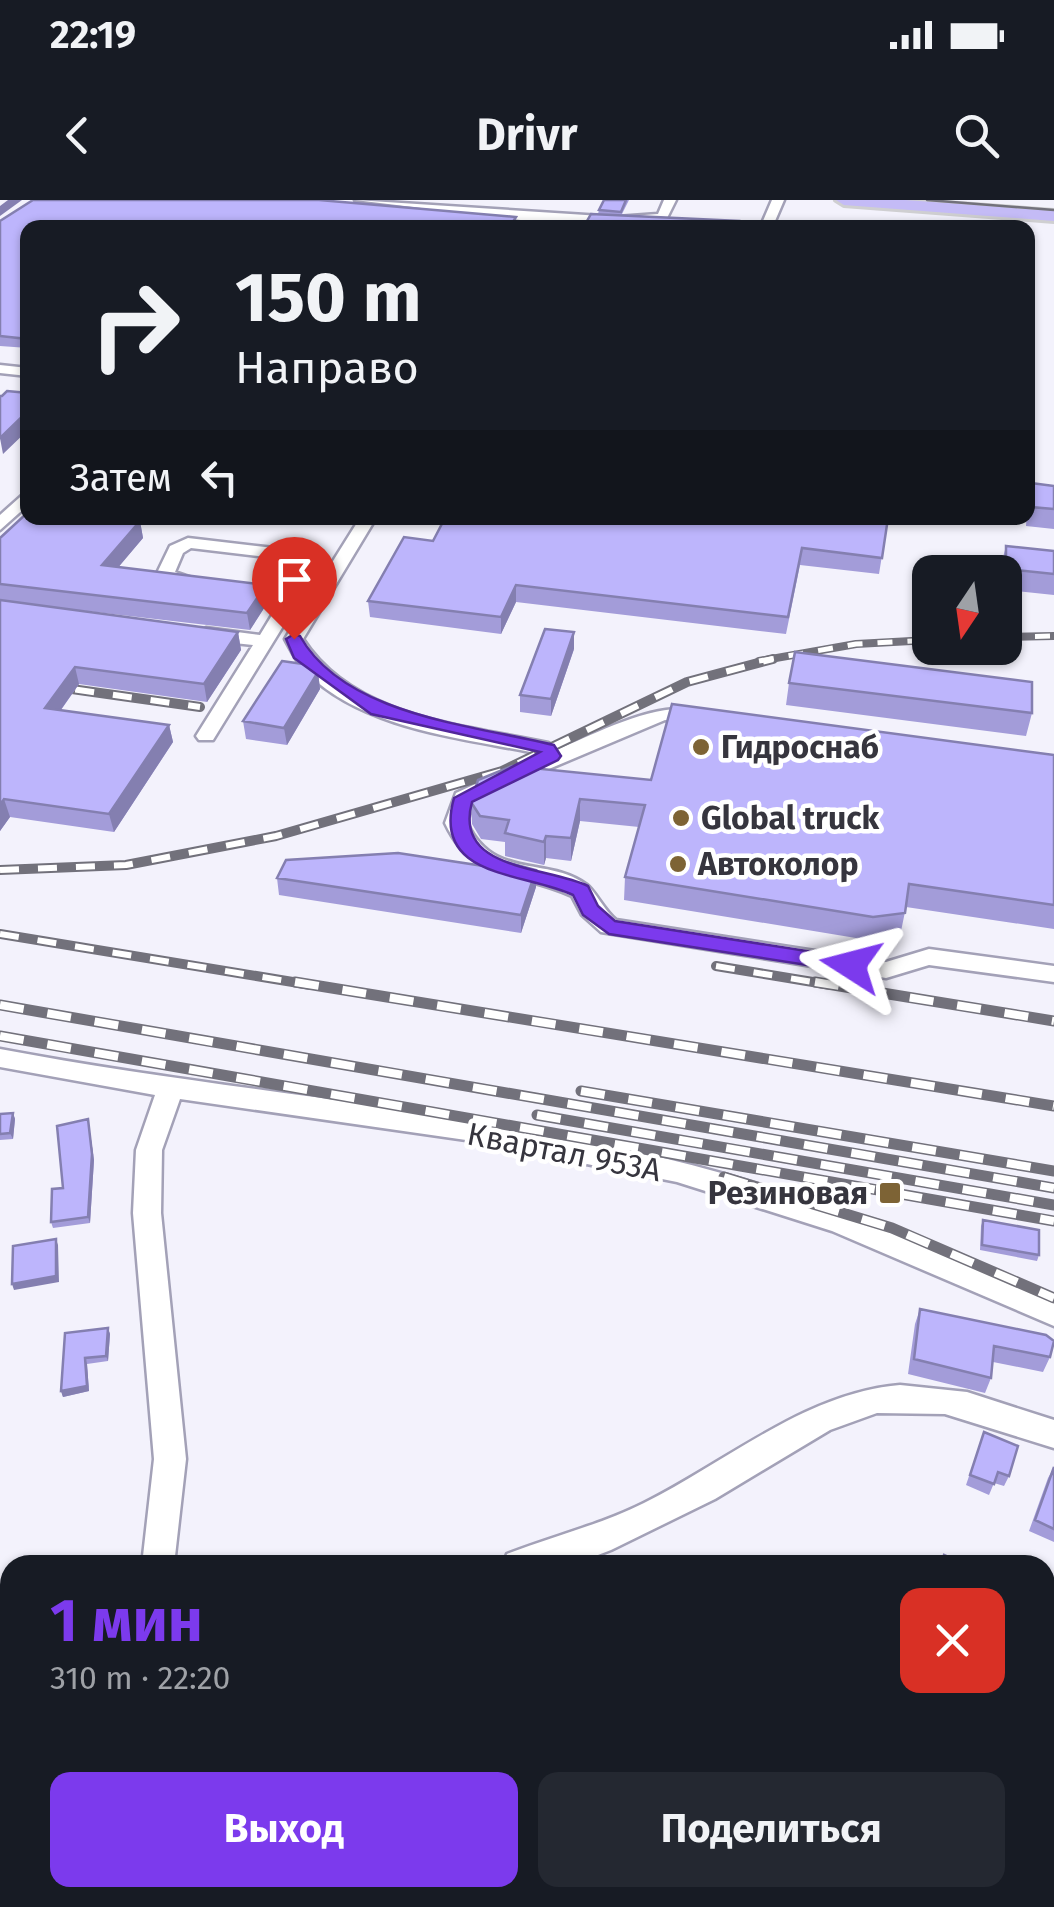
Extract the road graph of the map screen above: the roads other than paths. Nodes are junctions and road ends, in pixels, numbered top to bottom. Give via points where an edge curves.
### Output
1 (361, 200) edge
2 (670, 200) edge
3 (844, 200) edge
4 (1054, 216) edge
5 (511, 220) edge
6 (628, 220) edge
7 (20, 504) edge
8 (0, 525) edge
9 (364, 525) edge
10 (274, 553) dead end
11 (328, 581) junction
12 (296, 591) junction
13 (190, 632) edge
14 (265, 641) junction
15 (722, 722) edge
16 (206, 736) dead end
17 (552, 756) junction
18 (1054, 974) edge
19 (0, 1058) edge
20 (170, 1090) junction
21 (1054, 1314) edge
22 (1054, 1434) edge
23 (159, 1555) edge
24 (560, 1555) edge

1 - 5 street
2 - 6 street via 662,217
3 - 4 main road
7 - 8 street
9 - 11 street
10 - 12 street via 188,543 176,550 166,573 174,580
11 - 12 street
11 - 17 street via 294,639 300,654 337,685 378,710 548,748
12 - 14 street
13 - 14 street
14 - 16 street
15 - 17 street via 663,714
17 - 18 street via 463,798 456,823 464,840 496,868 581,891 609,927 886,970 930,957
19 - 20 street, Квартал 953А
20 - 21 street, Квартал 953А via 620,1158 856,1227
20 - 23 street via 149,1150 148,1213 170,1459
22 - 24 street via 959,1402 872,1400

